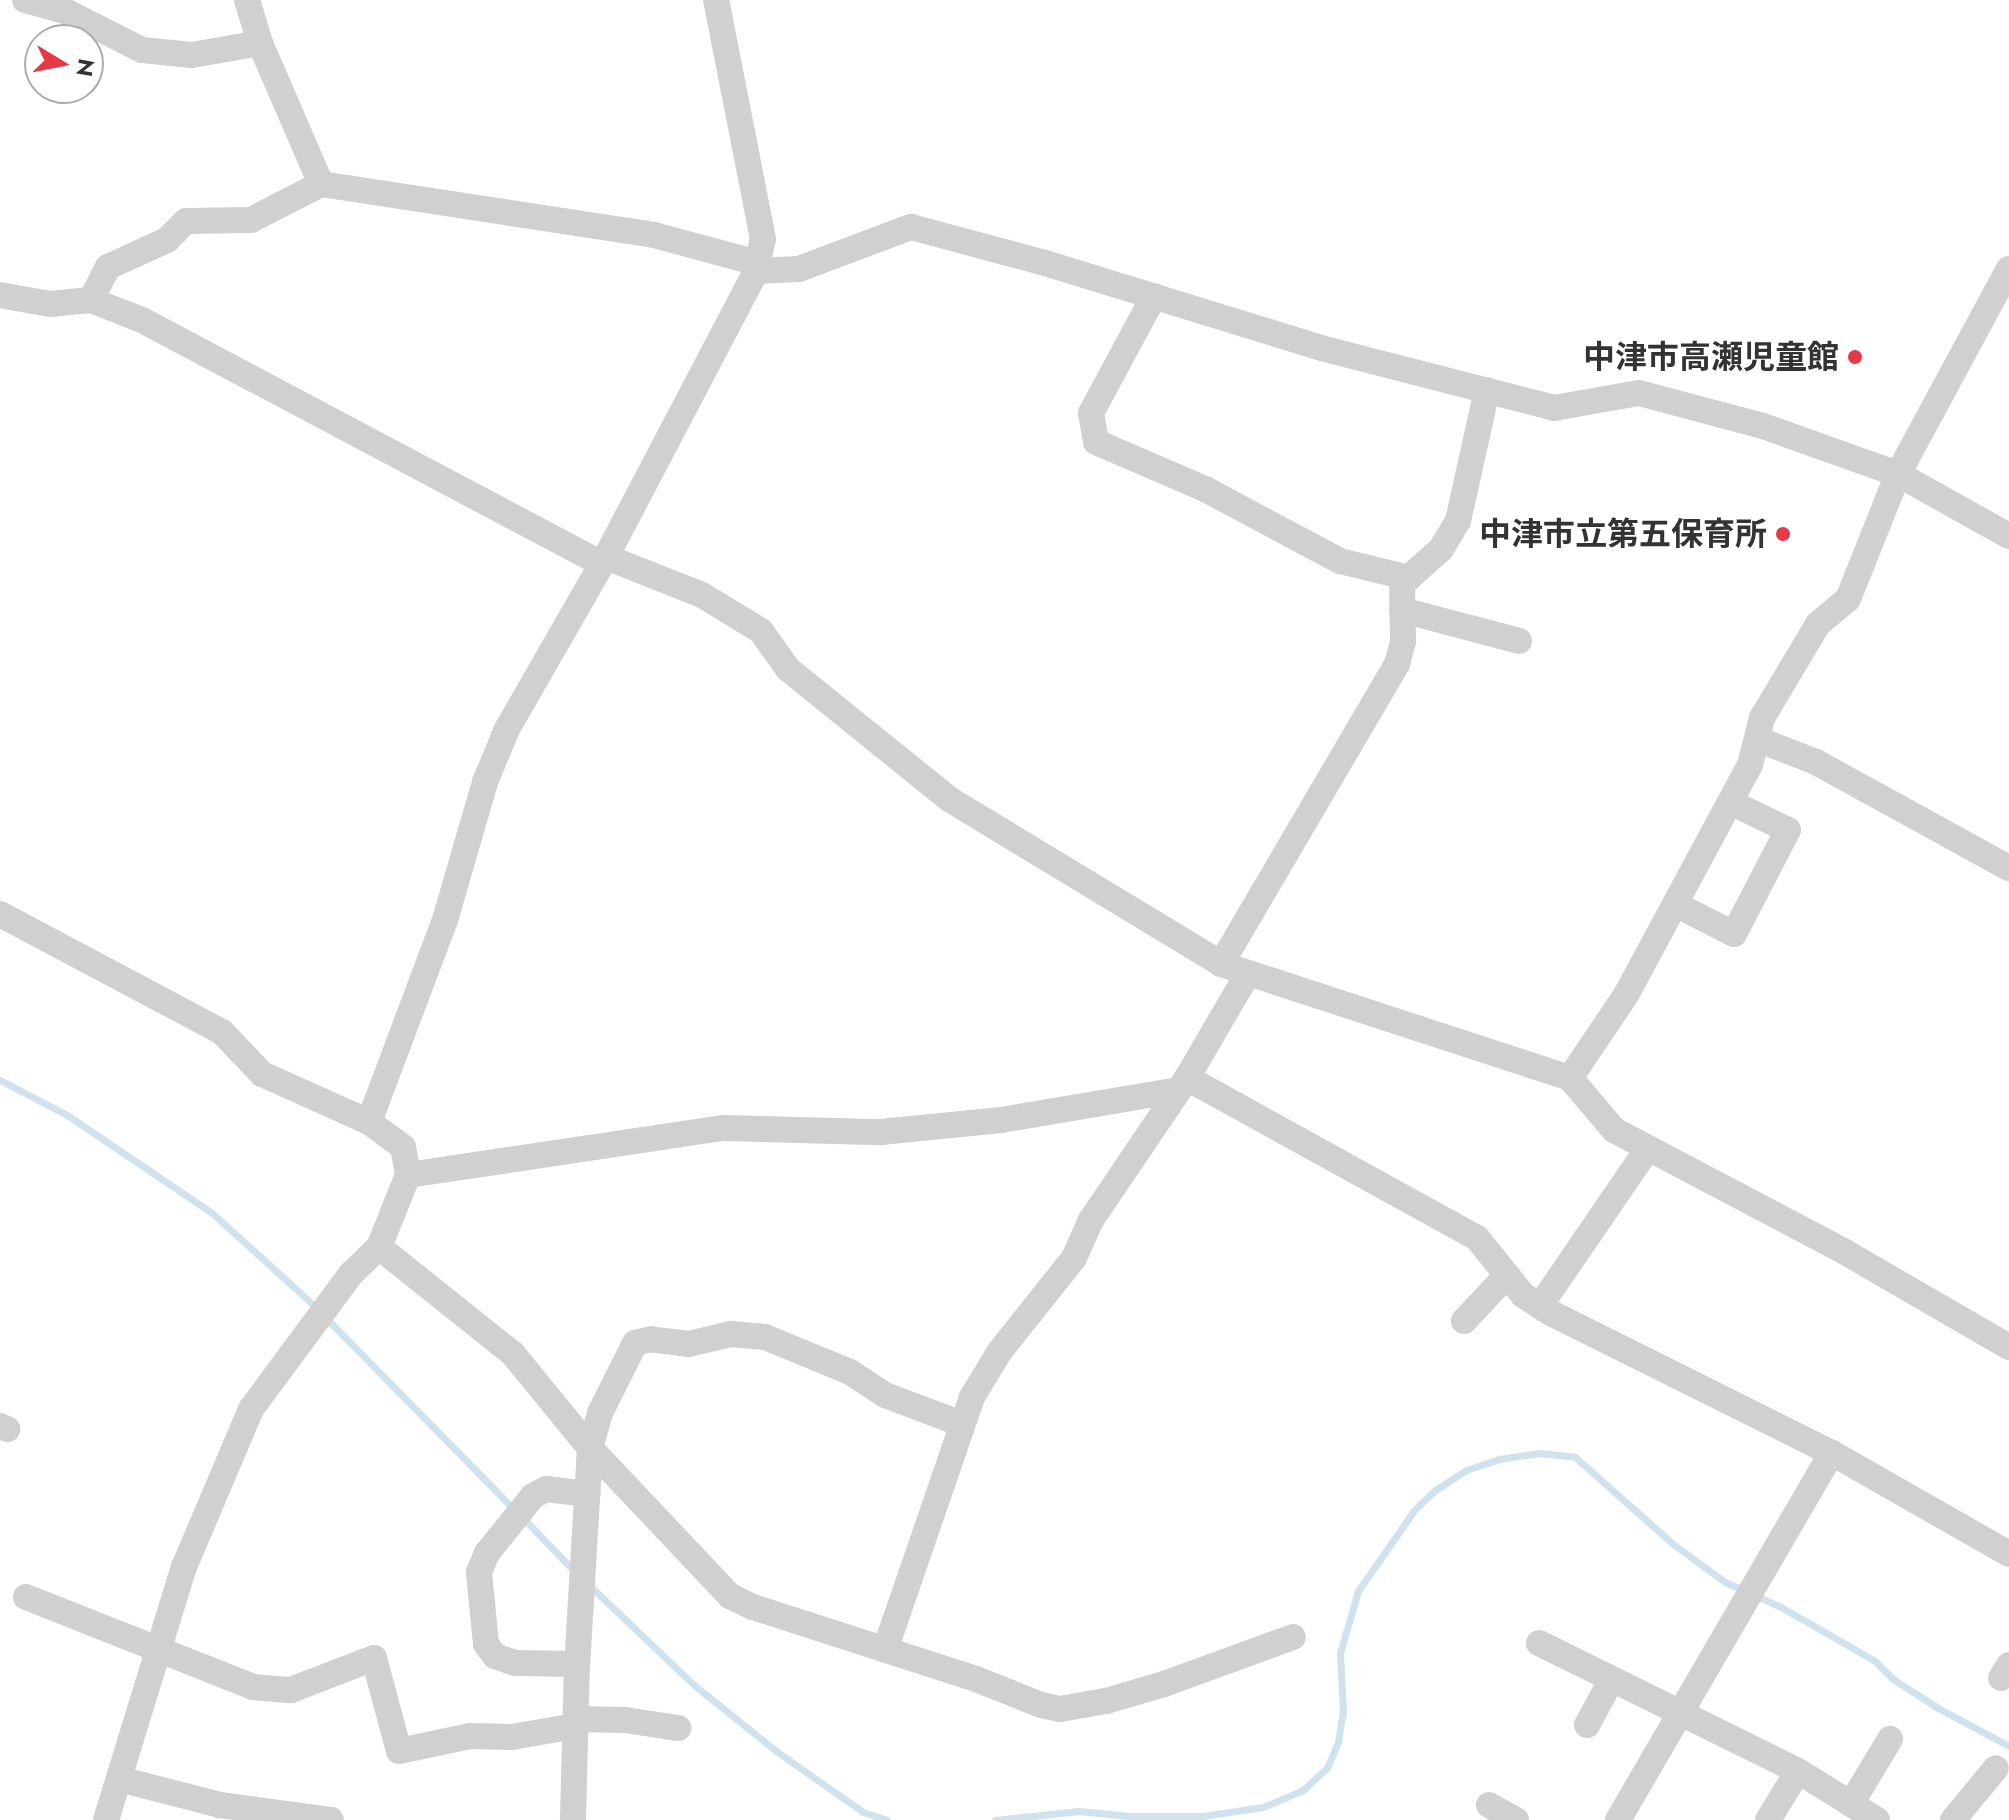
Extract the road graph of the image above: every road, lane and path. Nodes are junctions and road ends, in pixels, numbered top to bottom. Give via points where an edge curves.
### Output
1 (25, 0) edge
2 (247, 0) edge
3 (716, 0) edge
4 (260, 43) junction
5 (321, 184) junction
6 (757, 267) junction
7 (2009, 269) edge
8 (0, 295) edge
9 (1154, 296) junction
10 (91, 300) junction
11 (1487, 390) junction
12 (1898, 474) junction
13 (2009, 536) edge
14 (604, 560) junction
15 (1409, 578) junction
16 (1402, 610) junction
17 (1519, 641) dead end
18 (1757, 739) junction
19 (1730, 802) junction
20 (2009, 868) edge
21 (1675, 904) junction
22 (0, 914) edge
23 (1221, 964) junction
24 (1248, 973) junction
25 (1570, 1078) junction
26 (1183, 1084) junction
27 (369, 1122) junction
28 (1648, 1148) junction
29 (408, 1175) junction
30 (379, 1247) junction
31 (1507, 1275) junction
32 (1540, 1306) junction
33 (1464, 1321) dead end
34 (2009, 1347) edge
35 (962, 1424) junction
36 (590, 1448) junction
37 (1832, 1453) junction
38 (588, 1494) junction
39 (2009, 1554) edge
40 (26, 1597) dead end
41 (1293, 1637) dead end
42 (1539, 1643) dead end
43 (159, 1647) junction
44 (885, 1650) junction
45 (577, 1664) junction
46 (1612, 1679) junction
47 (1679, 1713) junction
48 (576, 1722) junction
49 (1587, 1725) dead end
50 (678, 1728) dead end
51 (1890, 1739) dead end
52 (1996, 1768) dead end
53 (1798, 1771) junction
54 (119, 1779) junction
55 (1851, 1804) junction
56 (1489, 1805) dead end
57 (106, 1820) edge
58 (331, 1820) edge
59 (573, 1820) edge
60 (1516, 1820) edge
61 (1618, 1820) edge
62 (1768, 1820) edge
63 (1877, 1820) edge
64 (1953, 1820) edge

1 - 4 street via 65,11 142,50 192,55
2 - 4 street
3 - 6 street via 763,239
4 - 5 street
5 - 6 street via 654,235
5 - 10 street via 251,220 186,221 167,240 108,267
6 - 9 street via 799,269 911,227
6 - 14 street
7 - 12 street
8 - 10 street via 50,304
9 - 11 street via 1321,348
9 - 15 street via 1091,413 1096,442 1205,489 1340,561
10 - 14 street via 142,320
11 - 12 street via 1554,408 1639,393 1811,441
11 - 15 street via 1458,521 1441,549
12 - 13 street
12 - 18 street via 1848,599 1818,624 1762,718
14 - 23 street via 702,595 761,631 788,669 949,799
14 - 27 street via 496,755 445,920
15 - 16 street via 1402,584
16 - 17 street
16 - 23 street via 1397,664
18 - 19 street
18 - 20 street via 1816,762
19 - 21 street
19 - 21 street via 1788,830 1734,934
21 - 25 street via 1626,995
22 - 27 street via 222,1032 262,1074
23 - 24 street
24 - 25 street
24 - 26 street
25 - 28 street via 1614,1130
26 - 29 street via 1001,1120 881,1132 723,1128
26 - 31 street via 1477,1238
26 - 35 street via 1091,1220 1074,1258 1000,1351
27 - 29 street via 403,1147
28 - 32 street
28 - 34 street via 1845,1252
29 - 30 street
30 - 36 street via 513,1354
30 - 43 street via 351,1274 251,1409 184,1567
31 - 32 street
31 - 33 street
32 - 37 street
35 - 36 street via 885,1395 850,1372 765,1337 731,1334 689,1344 651,1339 635,1343 600,1413
35 - 44 street
36 - 38 street
36 - 44 street via 730,1596
37 - 39 street
37 - 47 street
38 - 45 street
38 - 45 street via 546,1489 533,1496 487,1553 479,1572 486,1644 495,1656 515,1663
40 - 43 street
41 - 44 street via 1164,1684 1060,1709
42 - 46 street
43 - 48 street via 253,1687 291,1690 374,1658 399,1751 470,1736 512,1737
43 - 54 street
45 - 48 street
46 - 47 street
46 - 49 street
47 - 53 street
47 - 61 street
48 - 50 street via 625,1720
48 - 59 street
51 - 55 street
52 - 64 street
53 - 55 street
53 - 62 street
54 - 57 street
54 - 58 street via 220,1805
55 - 63 street
56 - 60 street

